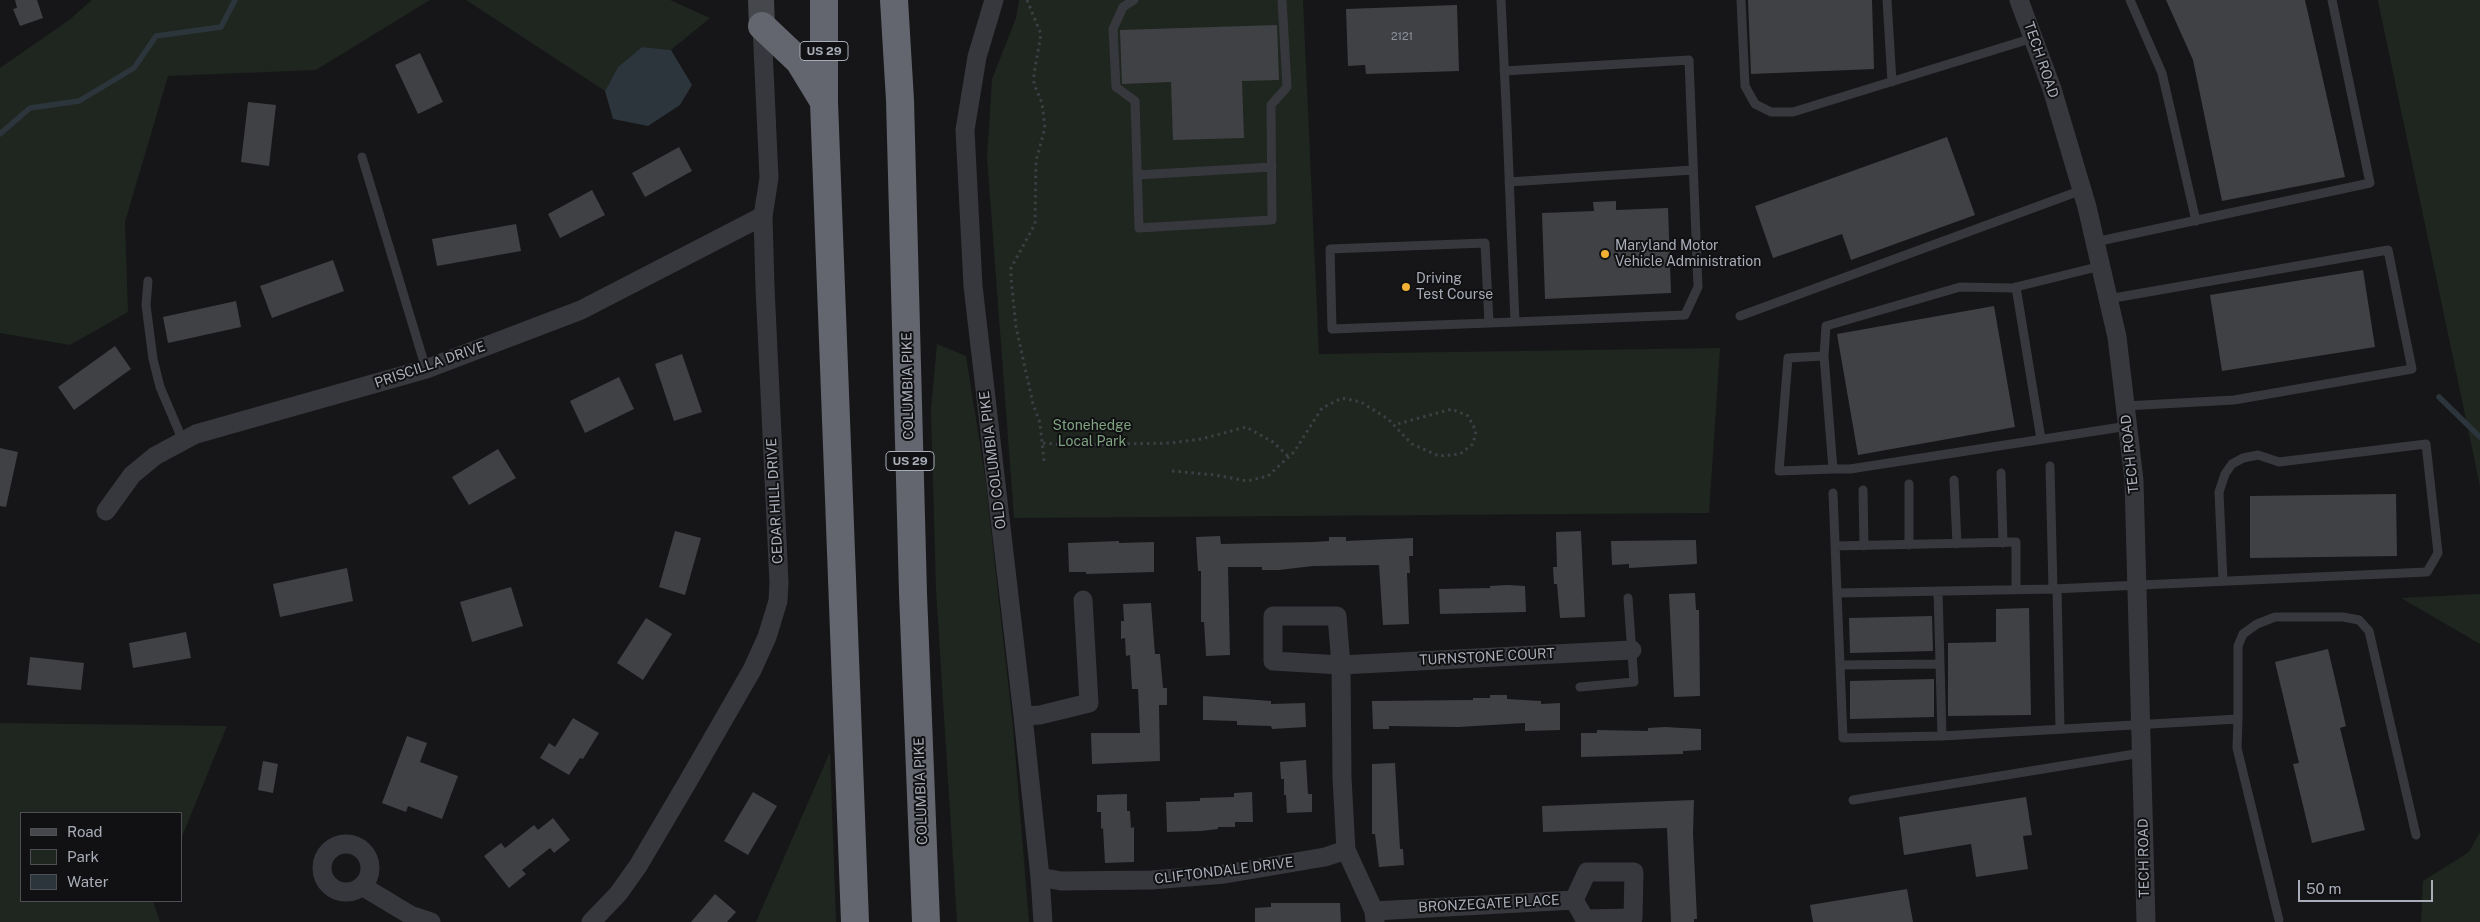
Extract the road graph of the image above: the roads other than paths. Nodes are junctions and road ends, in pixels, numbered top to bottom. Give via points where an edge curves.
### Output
1 (824, 0) edge
2 (894, 0) edge
3 (994, 0) edge
4 (1134, 0) edge
5 (1282, 0) edge
6 (1502, 0) edge
7 (1741, 0) edge
8 (1887, 0) edge
9 (2019, 0) edge
10 (2130, 0) edge
11 (2332, 0) edge
12 (762, 13) edge
13 (2033, 38) junction
14 (1504, 71) junction
15 (1892, 82) junction
16 (824, 102) junction
17 (362, 157) dead end
18 (1272, 168) junction
19 (1693, 170) junction
20 (1137, 175) junction
21 (1509, 182) junction
22 (2082, 190) junction
23 (763, 216) junction
24 (2196, 221) junction
25 (2095, 242) junction
26 (2101, 266) junction
27 (148, 281) dead end
28 (2016, 287) junction
29 (2108, 299) junction
30 (1740, 316) dead end
31 (1515, 322) junction
32 (1489, 323) junction
33 (1824, 356) junction
34 (426, 369) junction
35 (2125, 406) junction
36 (2128, 426) junction
37 (2041, 439) junction
38 (184, 441) junction
39 (2050, 466) dead end
40 (1833, 470) junction
41 (2001, 473) dead end
42 (1954, 480) dead end
43 (1909, 484) dead end
44 (1863, 490) dead end
45 (1833, 493) dead end
46 (106, 511) dead end
47 (2002, 543) junction
48 (1909, 544) junction
49 (1957, 544) junction
50 (1835, 546) junction
51 (1864, 546) junction
52 (2223, 581) junction
53 (2137, 585) junction
54 (2016, 589) junction
55 (2055, 589) junction
56 (1938, 591) junction
57 (1837, 592) junction
58 (1628, 598) dead end
59 (1083, 600) dead end
60 (1632, 650) junction
61 (1940, 664) junction
62 (1840, 665) junction
63 (1580, 687) dead end
64 (1023, 716) junction
65 (2238, 719) junction
66 (2140, 724) junction
67 (2060, 729) junction
68 (1942, 736) junction
69 (2141, 753) junction
70 (1853, 800) dead end
71 (2416, 836) dead end
72 (1346, 850) junction
73 (1040, 877) junction
74 (362, 886) dead end
75 (1574, 900) dead end
76 (1375, 916) edge
77 (2279, 920) dead end
78 (431, 922) edge
79 (591, 922) edge
80 (855, 922) edge
81 (926, 922) edge
82 (1043, 922) edge
83 (2146, 922) edge

1 - 16 highway, US 29
2 - 81 highway, COLUMBIA PIKE / US 29 via 900,100 913,593
3 - 64 street, OLD COLUMBIA PIKE via 977,58 965,130 973,286
4 - 20 lane via 1123,7 1113,29 1116,87 1135,101
5 - 18 lane via 1287,87 1271,105
6 - 14 lane
7 - 15 lane via 1745,86 1755,104 1771,112 1793,112
8 - 15 lane
9 - 13 street, TECH ROAD
10 - 24 lane via 2162,73
11 - 24 lane via 2370,183
12 - 16 highway via 799,61
12 - 23 street, CEDAR HILL DRIVE via 769,178
13 - 15 lane
13 - 22 street, TECH ROAD
14 - 19 lane via 1689,60
14 - 21 lane
16 - 80 highway, US 29
17 - 34 lane
18 - 20 lane
18 - 20 lane via 1272,220 1139,228
19 - 21 lane
19 - 31 lane via 1698,287 1685,315
21 - 31 lane
22 - 25 street, TECH ROAD
22 - 30 lane
23 - 34 street, PRISCILLA DRIVE via 581,310
23 - 79 street, CEDAR HILL DRIVE via 778,601 752,670 682,792 638,866 618,894
24 - 25 lane
25 - 26 street, TECH ROAD
26 - 28 lane
26 - 29 street, TECH ROAD
27 - 38 lane via 146,305 153,359 160,387
28 - 33 lane via 1960,287 1826,326
28 - 37 lane
29 - 35 street, TECH ROAD via 2117,337
29 - 35 lane via 2388,250 2412,369 2234,400
31 - 32 lane
32 - 32 lane via 1332,329 1330,249 1485,243
33 - 40 lane
33 - 40 lane via 1788,358 1779,471
34 - 38 street, PRISCILLA DRIVE via 196,434
35 - 36 street, TECH ROAD
36 - 37 lane
36 - 53 street, TECH ROAD via 2134,480
37 - 40 lane
38 - 46 street, PRISCILLA DRIVE via 154,456 132,475
39 - 55 lane
41 - 47 lane
42 - 49 lane
43 - 48 lane
44 - 51 lane
45 - 50 lane
47 - 49 lane
47 - 54 lane via 2016,542
48 - 49 lane
48 - 51 lane
50 - 51 lane
50 - 57 lane
52 - 52 lane via 2426,572 2438,553 2426,444 2278,462 2258,455 2232,464 2219,492
52 - 53 lane
53 - 55 lane
53 - 66 street, TECH ROAD
54 - 55 lane
54 - 56 lane
55 - 67 lane
56 - 57 lane
56 - 61 lane
57 - 62 lane
58 - 60 lane
59 - 64 street via 1089,703
60 - 63 lane via 1634,682
60 - 72 street, TURNSTONE COURT via 1342,665
61 - 62 lane
61 - 68 lane
62 - 68 lane via 1843,738
64 - 73 street, OLD COLUMBIA PIKE
65 - 66 lane
65 - 71 lane via 2238,646 2243,634 2275,617 2359,620 2369,631
65 - 77 lane via 2237,748
66 - 67 lane
66 - 69 street, TECH ROAD
67 - 68 lane
69 - 70 lane
69 - 83 street, TECH ROAD
72 - 73 street, CLIFTONDALE DRIVE via 1325,857 1225,874 1152,880
72 - 76 street
73 - 82 street, OLD COLUMBIA PIKE
74 - 78 street via 410,915
75 - 76 street, BRONZEGATE PLACE

